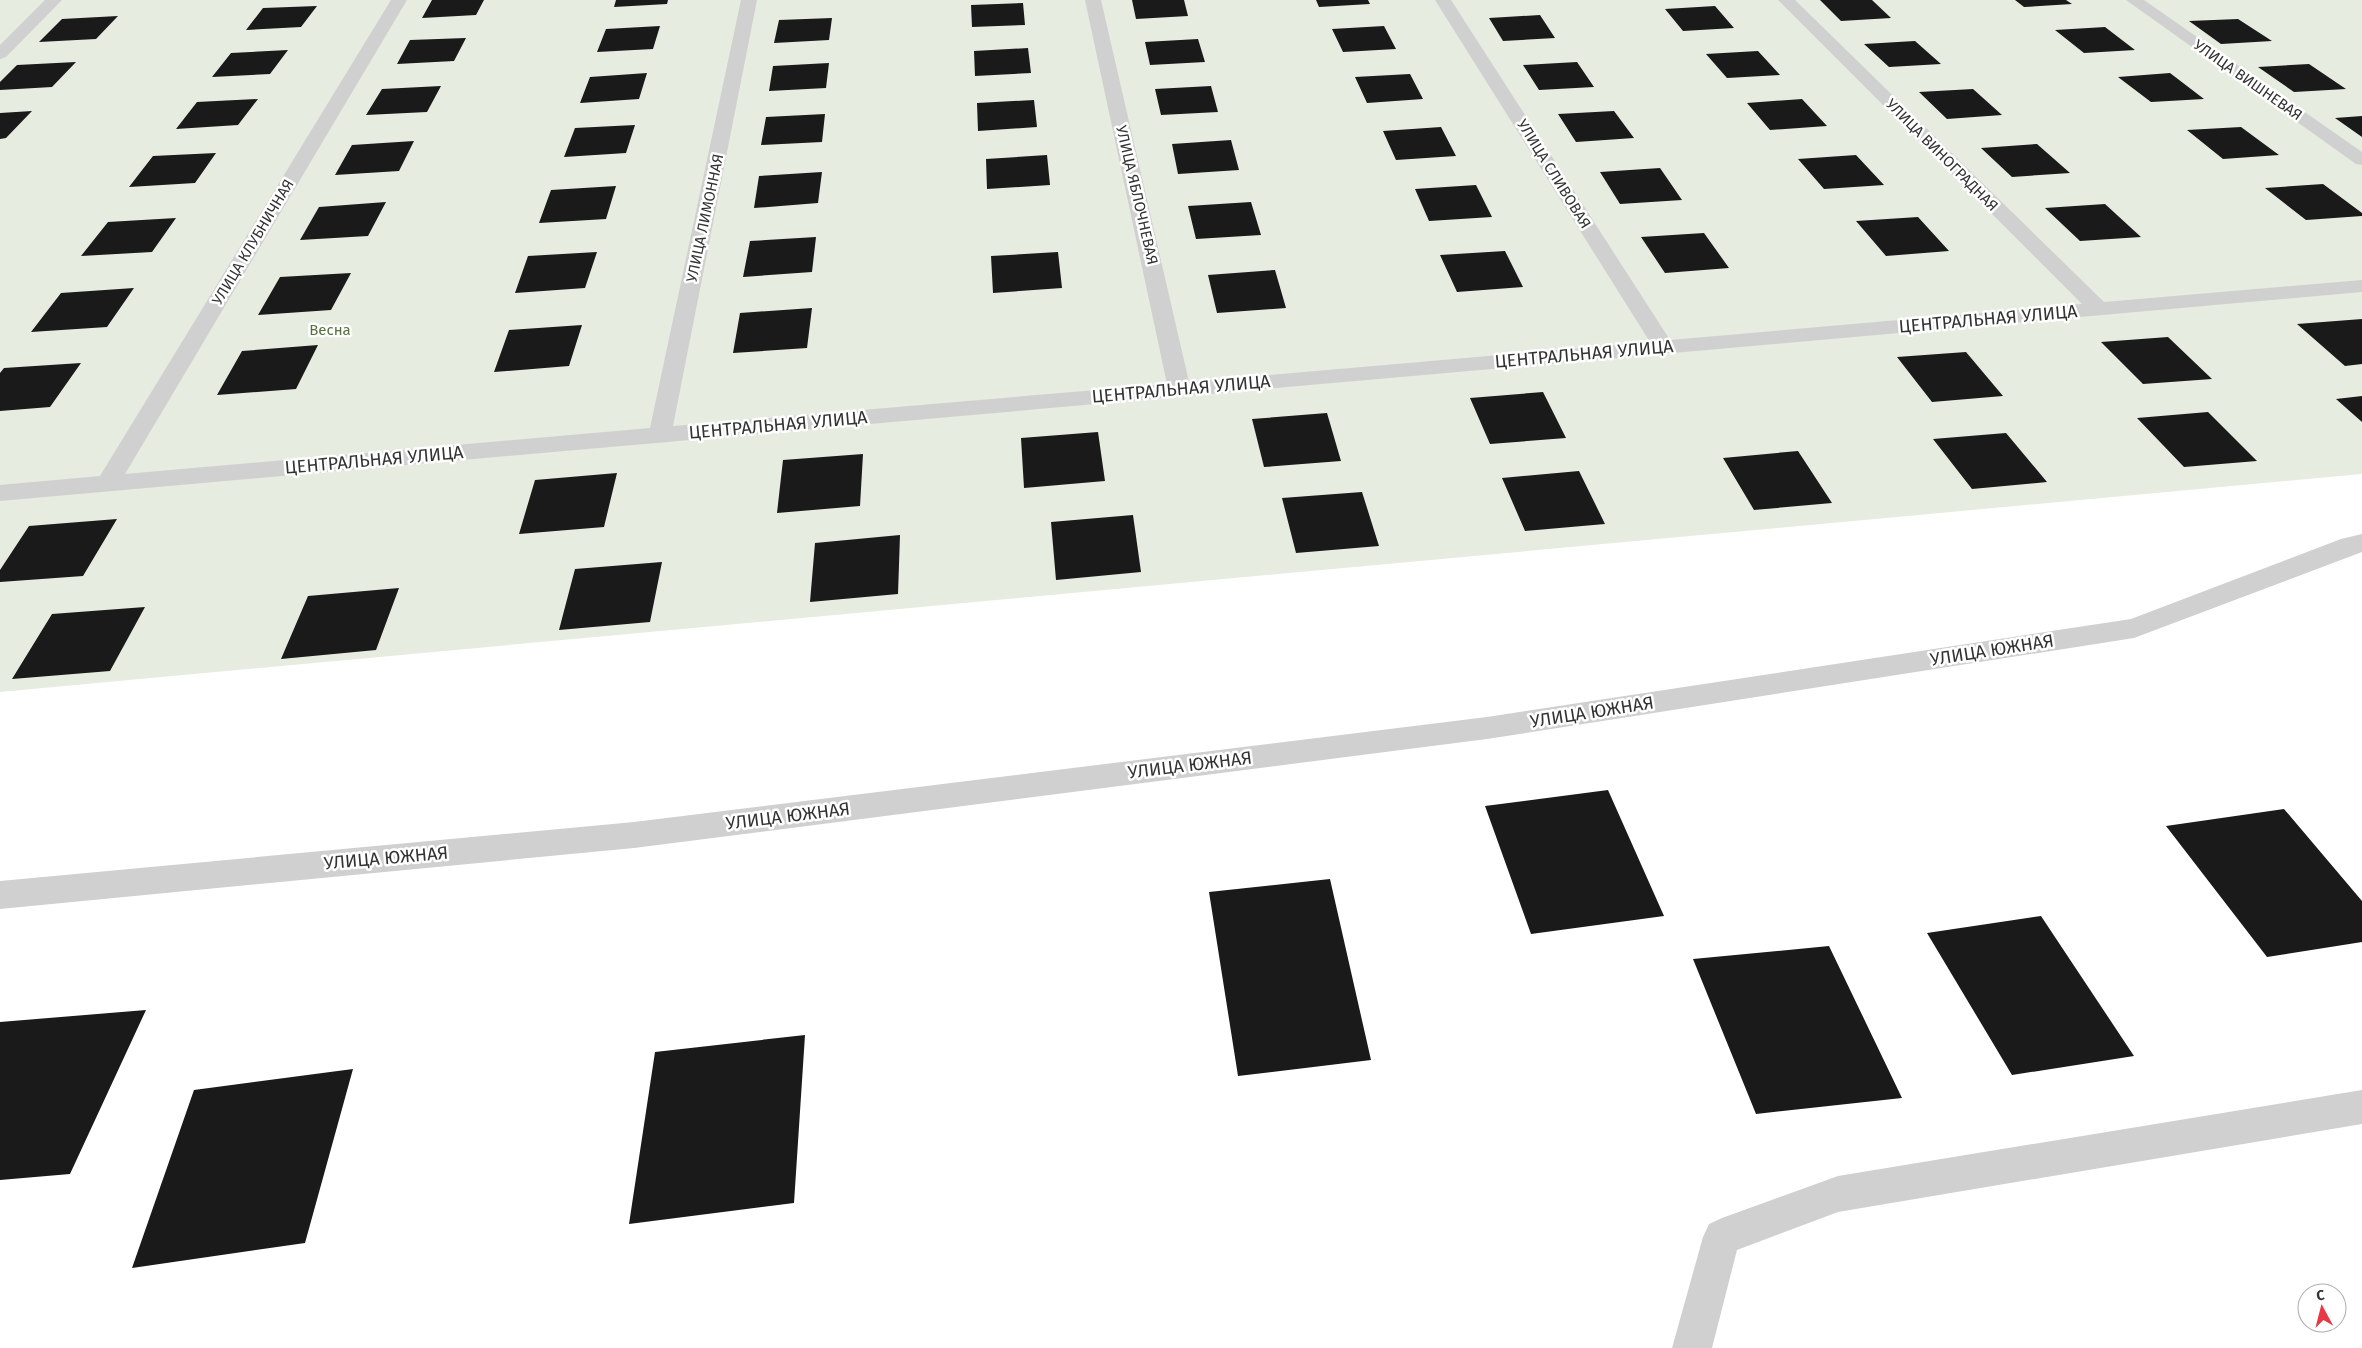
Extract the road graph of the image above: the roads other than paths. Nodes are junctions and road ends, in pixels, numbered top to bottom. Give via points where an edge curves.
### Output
1 (54, 0) edge
2 (399, 0) edge
3 (749, 0) edge
4 (1093, 0) edge
5 (1443, 0) edge
6 (1786, 0) edge
7 (2134, 0) edge
8 (0, 54) edge
9 (2362, 160) edge
10 (2362, 286) edge
11 (2099, 309) junction
12 (1664, 347) junction
13 (1180, 390) junction
14 (660, 436) junction
15 (107, 484) junction
16 (0, 493) edge
17 (2362, 543) edge
18 (0, 895) edge
19 (2362, 1107) edge
20 (1692, 1348) edge

1 - 8 street
2 - 15 street, УЛИЦА КЛУБНИЧНАЯ
3 - 14 street, УЛИЦА ЛИМОННАЯ
4 - 13 street, УЛИЦА ЯБЛОЧНЕВАЯ
5 - 12 street, УЛИЦА СЛИВОВАЯ
6 - 11 street, УЛИЦА ВИНОГРАДНАЯ
7 - 9 street, УЛИЦА ВИШНЕВАЯ
10 - 11 street, ЦЕНТРАЛЬНАЯ УЛИЦА
11 - 12 street, ЦЕНТРАЛЬНАЯ УЛИЦА
12 - 13 street, ЦЕНТРАЛЬНАЯ УЛИЦА
13 - 14 street, ЦЕНТРАЛЬНАЯ УЛИЦА
14 - 15 street, ЦЕНТРАЛЬНАЯ УЛИЦА
15 - 16 street, ЦЕНТРАЛЬНАЯ УЛИЦА
17 - 18 street, УЛИЦА ЮЖНАЯ via 2134,628 1487,728 634,835
19 - 20 street via 1838,1194 1722,1237

